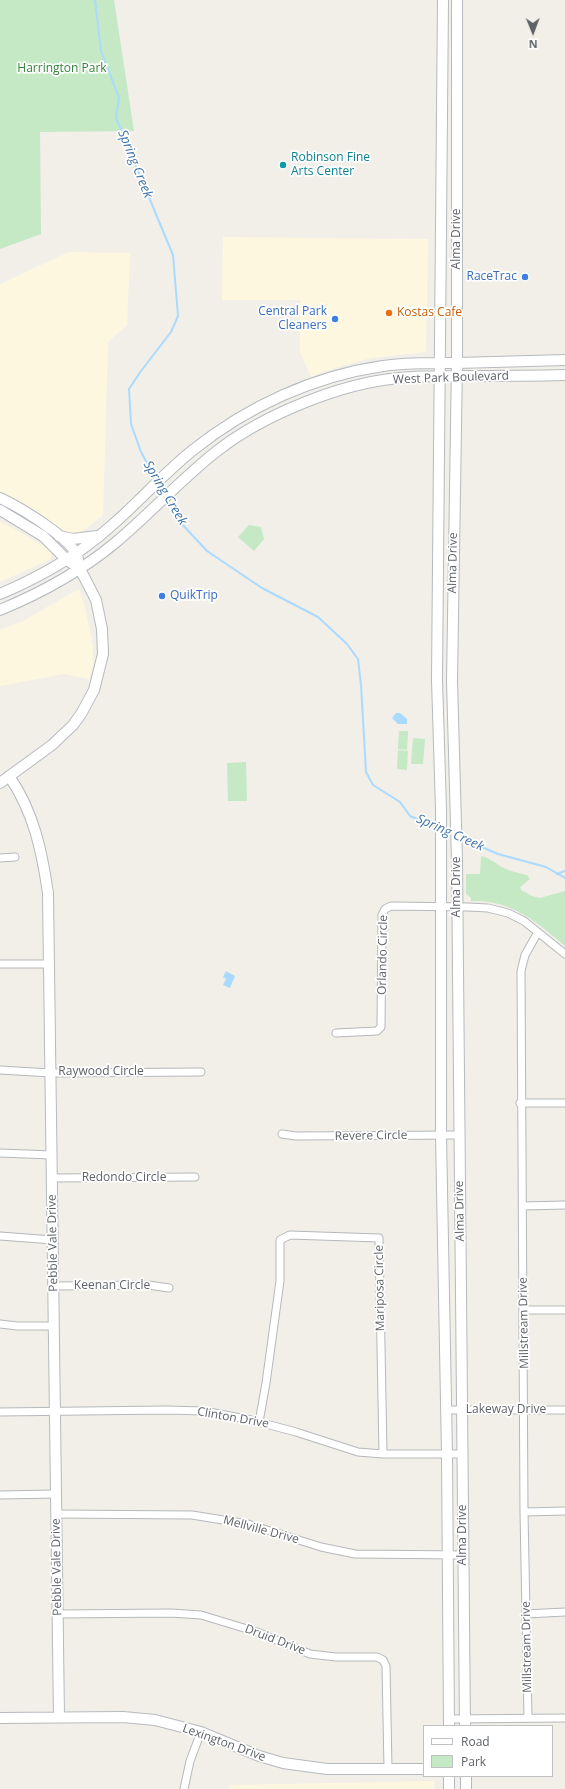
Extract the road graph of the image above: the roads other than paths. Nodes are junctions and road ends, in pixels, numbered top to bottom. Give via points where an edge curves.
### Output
1 (442, 0) edge
2 (457, 0) edge
3 (442, 61) junction
4 (457, 61) junction
5 (441, 232) junction
6 (457, 232) junction
7 (565, 360) edge
8 (440, 362) junction
9 (457, 362) junction
10 (565, 375) edge
11 (440, 376) junction
12 (456, 376) junction
13 (228, 425) junction
14 (235, 439) junction
15 (0, 498) edge
16 (0, 510) edge
17 (59, 536) junction
18 (99, 536) junction
19 (438, 542) junction
20 (454, 542) junction
21 (76, 553) junction
22 (67, 560) junction
23 (80, 569) junction
24 (0, 594) edge
25 (0, 610) edge
26 (453, 728) junction
27 (438, 729) junction
28 (9, 776) junction
29 (0, 783) edge
30 (15, 857) dead end
31 (0, 858) edge
32 (441, 906) junction
33 (457, 906) junction
34 (538, 932) junction
35 (565, 954) edge
36 (0, 964) edge
37 (50, 964) junction
38 (336, 1033) dead end
39 (0, 1070) edge
40 (201, 1072) dead end
41 (51, 1073) junction
42 (520, 1103) junction
43 (565, 1103) edge
44 (282, 1134) dead end
45 (441, 1135) junction
46 (459, 1135) junction
47 (0, 1153) edge
48 (52, 1155) junction
49 (195, 1177) dead end
50 (52, 1178) junction
51 (565, 1205) edge
52 (523, 1206) junction
53 (0, 1236) edge
54 (53, 1240) junction
55 (54, 1286) junction
56 (169, 1288) dead end
57 (524, 1310) junction
58 (565, 1310) edge
59 (0, 1324) edge
60 (54, 1326) junction
61 (446, 1410) junction
62 (525, 1410) junction
63 (565, 1410) edge
64 (463, 1411) junction
65 (0, 1412) edge
66 (55, 1412) junction
67 (259, 1422) junction
68 (383, 1454) junction
69 (447, 1454) junction
70 (463, 1454) junction
71 (57, 1494) junction
72 (0, 1495) edge
73 (565, 1511) edge
74 (524, 1512) junction
75 (57, 1514) junction
76 (463, 1555) junction
77 (448, 1556) junction
78 (565, 1612) edge
79 (58, 1614) junction
80 (526, 1614) junction
81 (59, 1717) junction
82 (0, 1718) edge
83 (528, 1718) junction
84 (565, 1718) edge
85 (449, 1723) edge
86 (465, 1723) edge
87 (201, 1732) junction
88 (388, 1769) junction
89 (423, 1769) edge
90 (449, 1777) edge
91 (466, 1777) edge
92 (184, 1789) edge
93 (449, 1789) edge
94 (466, 1789) edge

1 - 3 main road, Alma Drive
2 - 4 main road, Alma Drive
3 - 4 main road
3 - 5 main road, Alma Drive
4 - 6 main road, Alma Drive
5 - 6 main road
5 - 8 main road, Alma Drive
6 - 9 main road, Alma Drive
7 - 9 main road, West Park Boulevard
8 - 9 main road, West Park Boulevard
8 - 11 main road, Alma Drive
8 - 13 main road, West Park Boulevard via 384,366 321,380 266,403
9 - 12 main road, Alma Drive
10 - 12 main road, West Park Boulevard
11 - 12 main road, West Park Boulevard
11 - 14 main road, West Park Boulevard via 376,381 338,392 283,412
11 - 19 main road, Alma Drive
12 - 20 main road, Alma Drive
13 - 14 main road
13 - 18 main road, West Park Boulevard via 177,463
14 - 23 main road, West Park Boulevard via 218,450 114,544
15 - 17 main road via 26,512
16 - 22 main road via 43,536
17 - 18 main road via 73,539
17 - 21 main road
18 - 21 main road, West Park Boulevard
19 - 20 main road
19 - 27 main road, Alma Drive
20 - 26 main road, Alma Drive
21 - 22 main road, West Park Boulevard
21 - 23 main road
22 - 23 main road
22 - 24 main road, West Park Boulevard
23 - 25 main road, West Park Boulevard
23 - 28 main road via 96,600 102,629 103,654 94,690 82,714 62,737
26 - 27 main road
26 - 33 main road, Alma Drive
27 - 32 main road, Alma Drive
28 - 29 main road
28 - 37 main road, Pebble Vale Drive via 28,809 44,861 48,893
30 - 31 street
32 - 33 street, Orlando Circle
32 - 38 street, Orlando Circle via 391,906 384,909 381,1027 371,1032
32 - 45 main road, Alma Drive
33 - 34 street, Orlando Circle via 488,908 508,914 524,921
33 - 46 main road, Alma Drive
34 - 35 street, Orlando Circle
34 - 42 street, Millstream Drive via 525,956 521,971
36 - 37 street
37 - 41 main road, Pebble Vale Drive
39 - 41 street, Raywood Circle
40 - 41 street, Raywood Circle
41 - 48 main road, Pebble Vale Drive
42 - 43 street
42 - 52 street, Millstream Drive
44 - 45 street, Revere Circle
45 - 46 street, Revere Circle
45 - 61 main road, Alma Drive
46 - 64 main road, Alma Drive
47 - 48 street
48 - 50 main road, Pebble Vale Drive
49 - 50 street, Redondo Circle
50 - 54 main road, Pebble Vale Drive
51 - 52 street
52 - 57 street, Millstream Drive
53 - 54 street
54 - 55 main road, Pebble Vale Drive
55 - 56 street, Keenan Circle
55 - 60 main road, Pebble Vale Drive
57 - 58 street
57 - 62 street, Millstream Drive
59 - 60 street
60 - 66 main road, Pebble Vale Drive
61 - 64 street, Lakeway Drive
61 - 69 main road, Alma Drive
62 - 63 street, Lakeway Drive
62 - 64 street, Lakeway Drive
62 - 74 street, Millstream Drive
64 - 70 main road, Alma Drive
65 - 66 street, Clinton Drive
66 - 67 street, Clinton Drive via 179,1410
66 - 71 main road, Pebble Vale Drive
67 - 68 street, Clinton Drive via 358,1452
67 - 68 street, Mariposa Circle via 280,1281 280,1240 290,1235 379,1238
68 - 69 street, Clinton Drive
69 - 70 street, Clinton Drive
69 - 77 main road, Alma Drive
70 - 76 main road, Alma Drive
71 - 72 street
71 - 75 main road, Pebble Vale Drive
73 - 74 street
74 - 80 street, Millstream Drive
75 - 77 street, Mellville Drive via 192,1514 248,1524 321,1547 355,1554
75 - 79 main road, Pebble Vale Drive
76 - 77 street, Mellville Drive
76 - 86 main road, Alma Drive
77 - 85 main road, Alma Drive
78 - 80 street
79 - 81 main road, Pebble Vale Drive
79 - 88 street, Druid Drive via 200,1615 257,1632 310,1654 377,1657 383,1660 386,1666
80 - 83 street, Millstream Drive
81 - 82 main road, Lexington Drive
81 - 87 main road, Lexington Drive via 144,1719
83 - 84 street
83 - 86 street
85 - 86 street
87 - 88 main road, Lexington Drive via 283,1763 327,1770
87 - 92 street via 190,1761
88 - 89 main road, Lexington Drive
90 - 93 main road
91 - 94 main road

